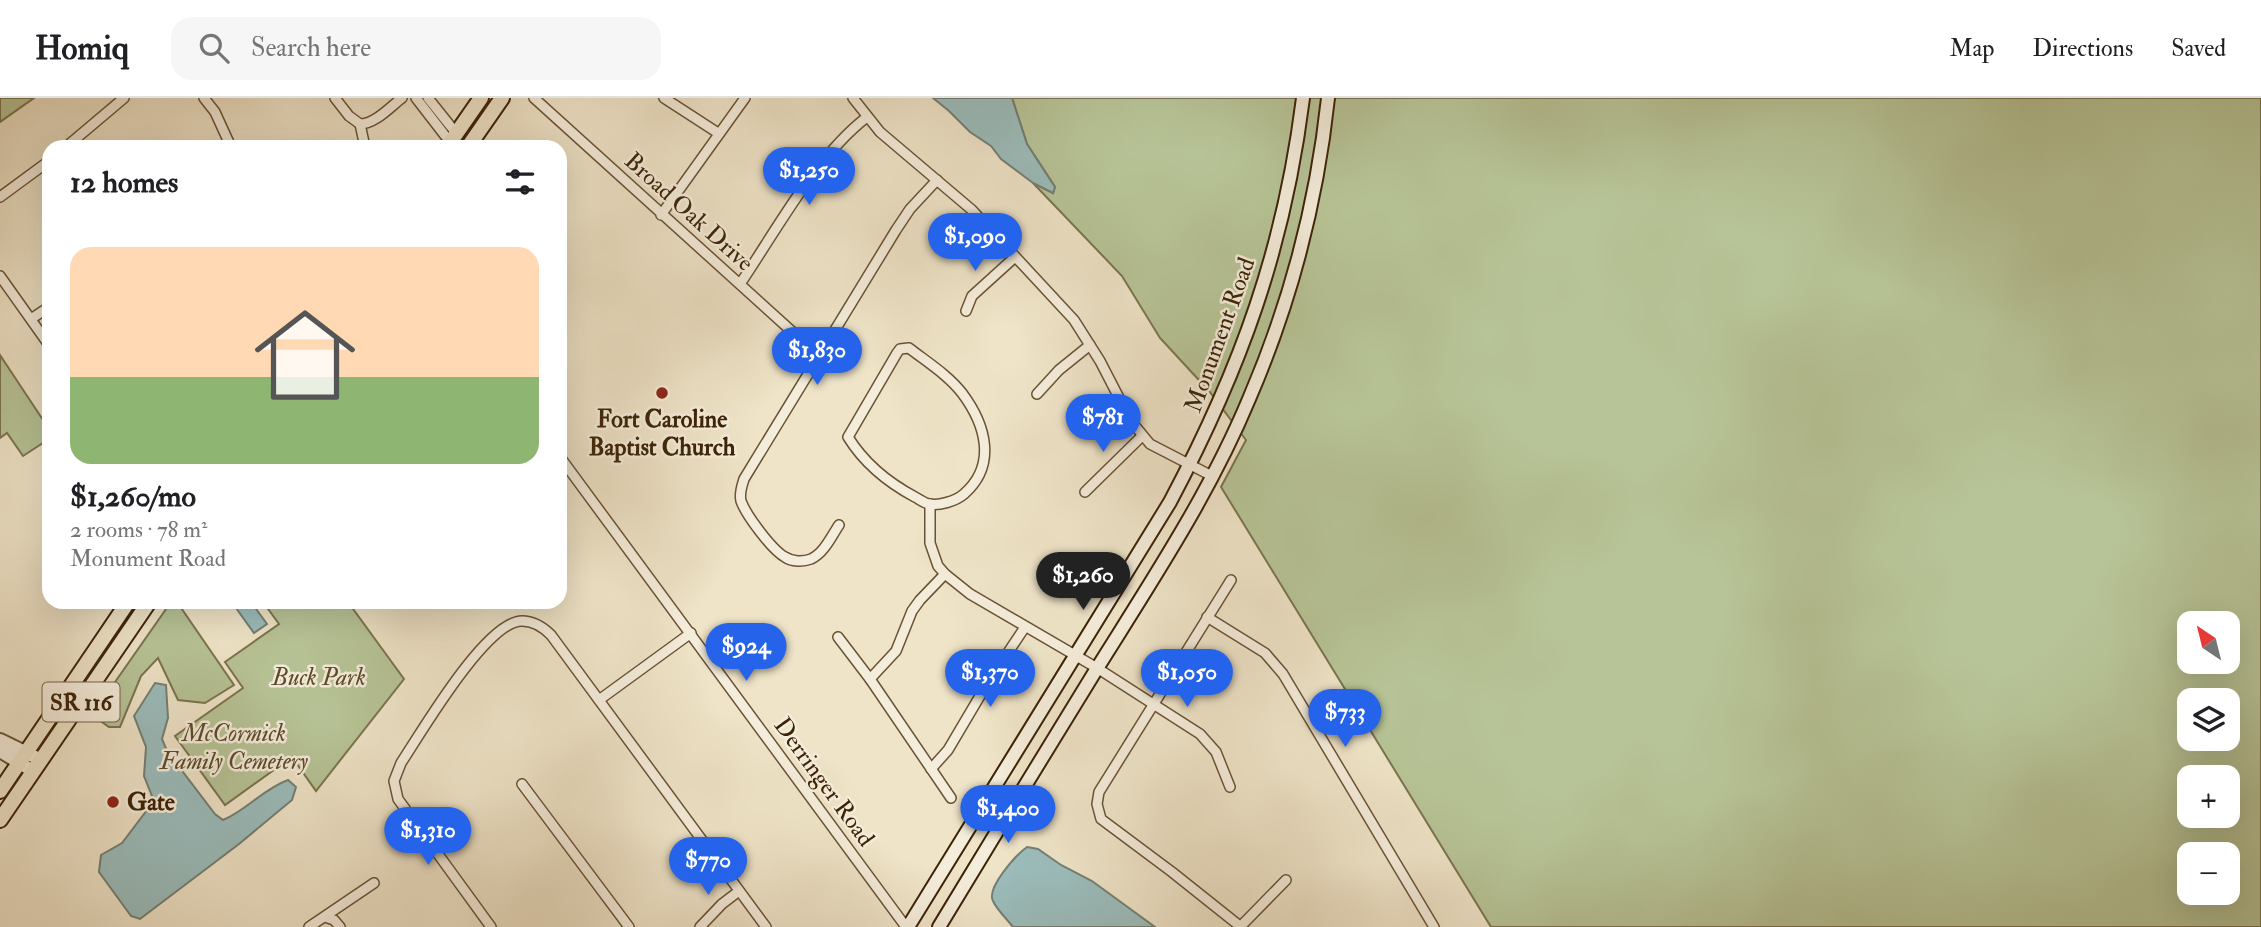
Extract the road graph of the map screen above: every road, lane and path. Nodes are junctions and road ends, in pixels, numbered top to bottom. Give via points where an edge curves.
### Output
1 (124, 98) edge
2 (204, 98) edge
3 (335, 98) edge
4 (402, 98) edge
5 (416, 98) edge
6 (428, 98) edge
7 (481, 98) edge
8 (502, 98) edge
9 (534, 98) edge
10 (664, 98) edge
11 (745, 98) edge
12 (853, 98) edge
13 (1303, 98) edge
14 (1328, 98) edge
15 (867, 117) junction
16 (360, 124) junction
17 (718, 133) junction
18 (74, 140) edge
19 (228, 140) edge
20 (363, 140) edge
21 (450, 140) edge
22 (450, 140) edge
23 (452, 140) edge
24 (473, 140) edge
25 (42, 166) edge
26 (937, 180) junction
27 (0, 197) edge
28 (661, 215) junction
29 (1015, 257) junction
30 (0, 276) edge
31 (740, 284) junction
32 (966, 311) dead end
33 (42, 312) edge
34 (32, 319) junction
35 (42, 334) edge
36 (1090, 345) junction
37 (818, 355) junction
38 (1037, 394) dead end
39 (1142, 436) junction
40 (1190, 465) junction
41 (567, 466) edge
42 (1212, 476) junction
43 (1085, 492) dead end
44 (930, 504) junction
45 (839, 525) dead end
46 (945, 574) junction
47 (1231, 580) dead end
48 (123, 609) edge
49 (141, 609) edge
50 (144, 609) edge
51 (139, 617) junction
52 (1207, 617) junction
53 (1025, 627) junction
54 (691, 633) junction
55 (838, 637) dead end
56 (1076, 656) junction
57 (1097, 668) junction
58 (870, 679) junction
59 (599, 700) junction
60 (1153, 705) junction
61 (0, 740) edge
62 (0, 751) edge
63 (23, 757) junction
64 (37, 765) junction
65 (931, 769) junction
66 (522, 784) dead end
67 (1230, 788) dead end
68 (0, 791) edge
69 (951, 799) dead end
70 (0, 820) edge
71 (1286, 880) dead end
72 (374, 883) dead end
73 (739, 891) junction
74 (325, 917) junction
75 (309, 927) edge
76 (340, 927) edge
77 (491, 927) edge
78 (629, 927) edge
79 (700, 927) edge
80 (766, 927) edge
81 (907, 927) edge
82 (939, 927) edge
83 (1240, 927) edge
84 (1434, 927) edge

1 - 18 street
2 - 19 street
3 - 16 street
4 - 16 street
5 - 21 street
6 - 22 street
7 - 23 main road
8 - 24 main road
9 - 28 street, Broad Oak Drive
10 - 17 street
11 - 17 street
12 - 15 street
13 - 40 main road, Monument Road via 1286,202 1266,280 1228,383
14 - 42 main road, Monument Road via 1314,190 1286,297 1249,399
15 - 26 street
15 - 31 street via 829,155
16 - 20 street
17 - 28 street
25 - 27 street
26 - 29 street
26 - 37 street via 910,209
28 - 31 street, Broad Oak Drive
29 - 32 street via 972,296
29 - 36 street via 1074,320
30 - 34 street
31 - 37 street, Broad Oak Drive
33 - 34 street
34 - 35 street
36 - 38 street
36 - 39 street
37 - 45 street via 744,479 741,501 774,548 792,560 803,562 817,555
39 - 40 street
39 - 43 street
40 - 42 street
40 - 56 main road, Monument Road
41 - 54 street, Derringer Road
42 - 57 main road, Monument Road
44 - 44 street via 956,499 973,486 983,468 985,448 961,392 909,348 900,349 848,437 883,477
44 - 46 street via 930,543
46 - 53 street
46 - 58 street via 912,611 896,651
47 - 52 street
48 - 63 main road, SR 116
49 - 51 main road
50 - 51 main road, SR 116
51 - 64 main road, SR 116
52 - 60 street
52 - 84 street via 1265,653 1283,674
53 - 56 street
53 - 65 street via 948,750
54 - 59 street
54 - 81 street, Derringer Road
55 - 58 street
56 - 57 street
56 - 81 main road, Monument Road
57 - 60 street
57 - 82 main road, Monument Road
58 - 65 street
59 - 73 street
59 - 77 street via 544,628 517,622 478,651 401,763 394,781 398,800
60 - 67 street via 1208,742 1222,763
60 - 83 street via 1099,792 1101,819
61 - 63 main road
62 - 63 main road
63 - 64 main road
63 - 68 main road, SR 116
64 - 70 main road, SR 116
65 - 69 street
66 - 78 street
71 - 83 street
72 - 74 street
73 - 79 street
73 - 80 street
74 - 75 street
74 - 76 street

